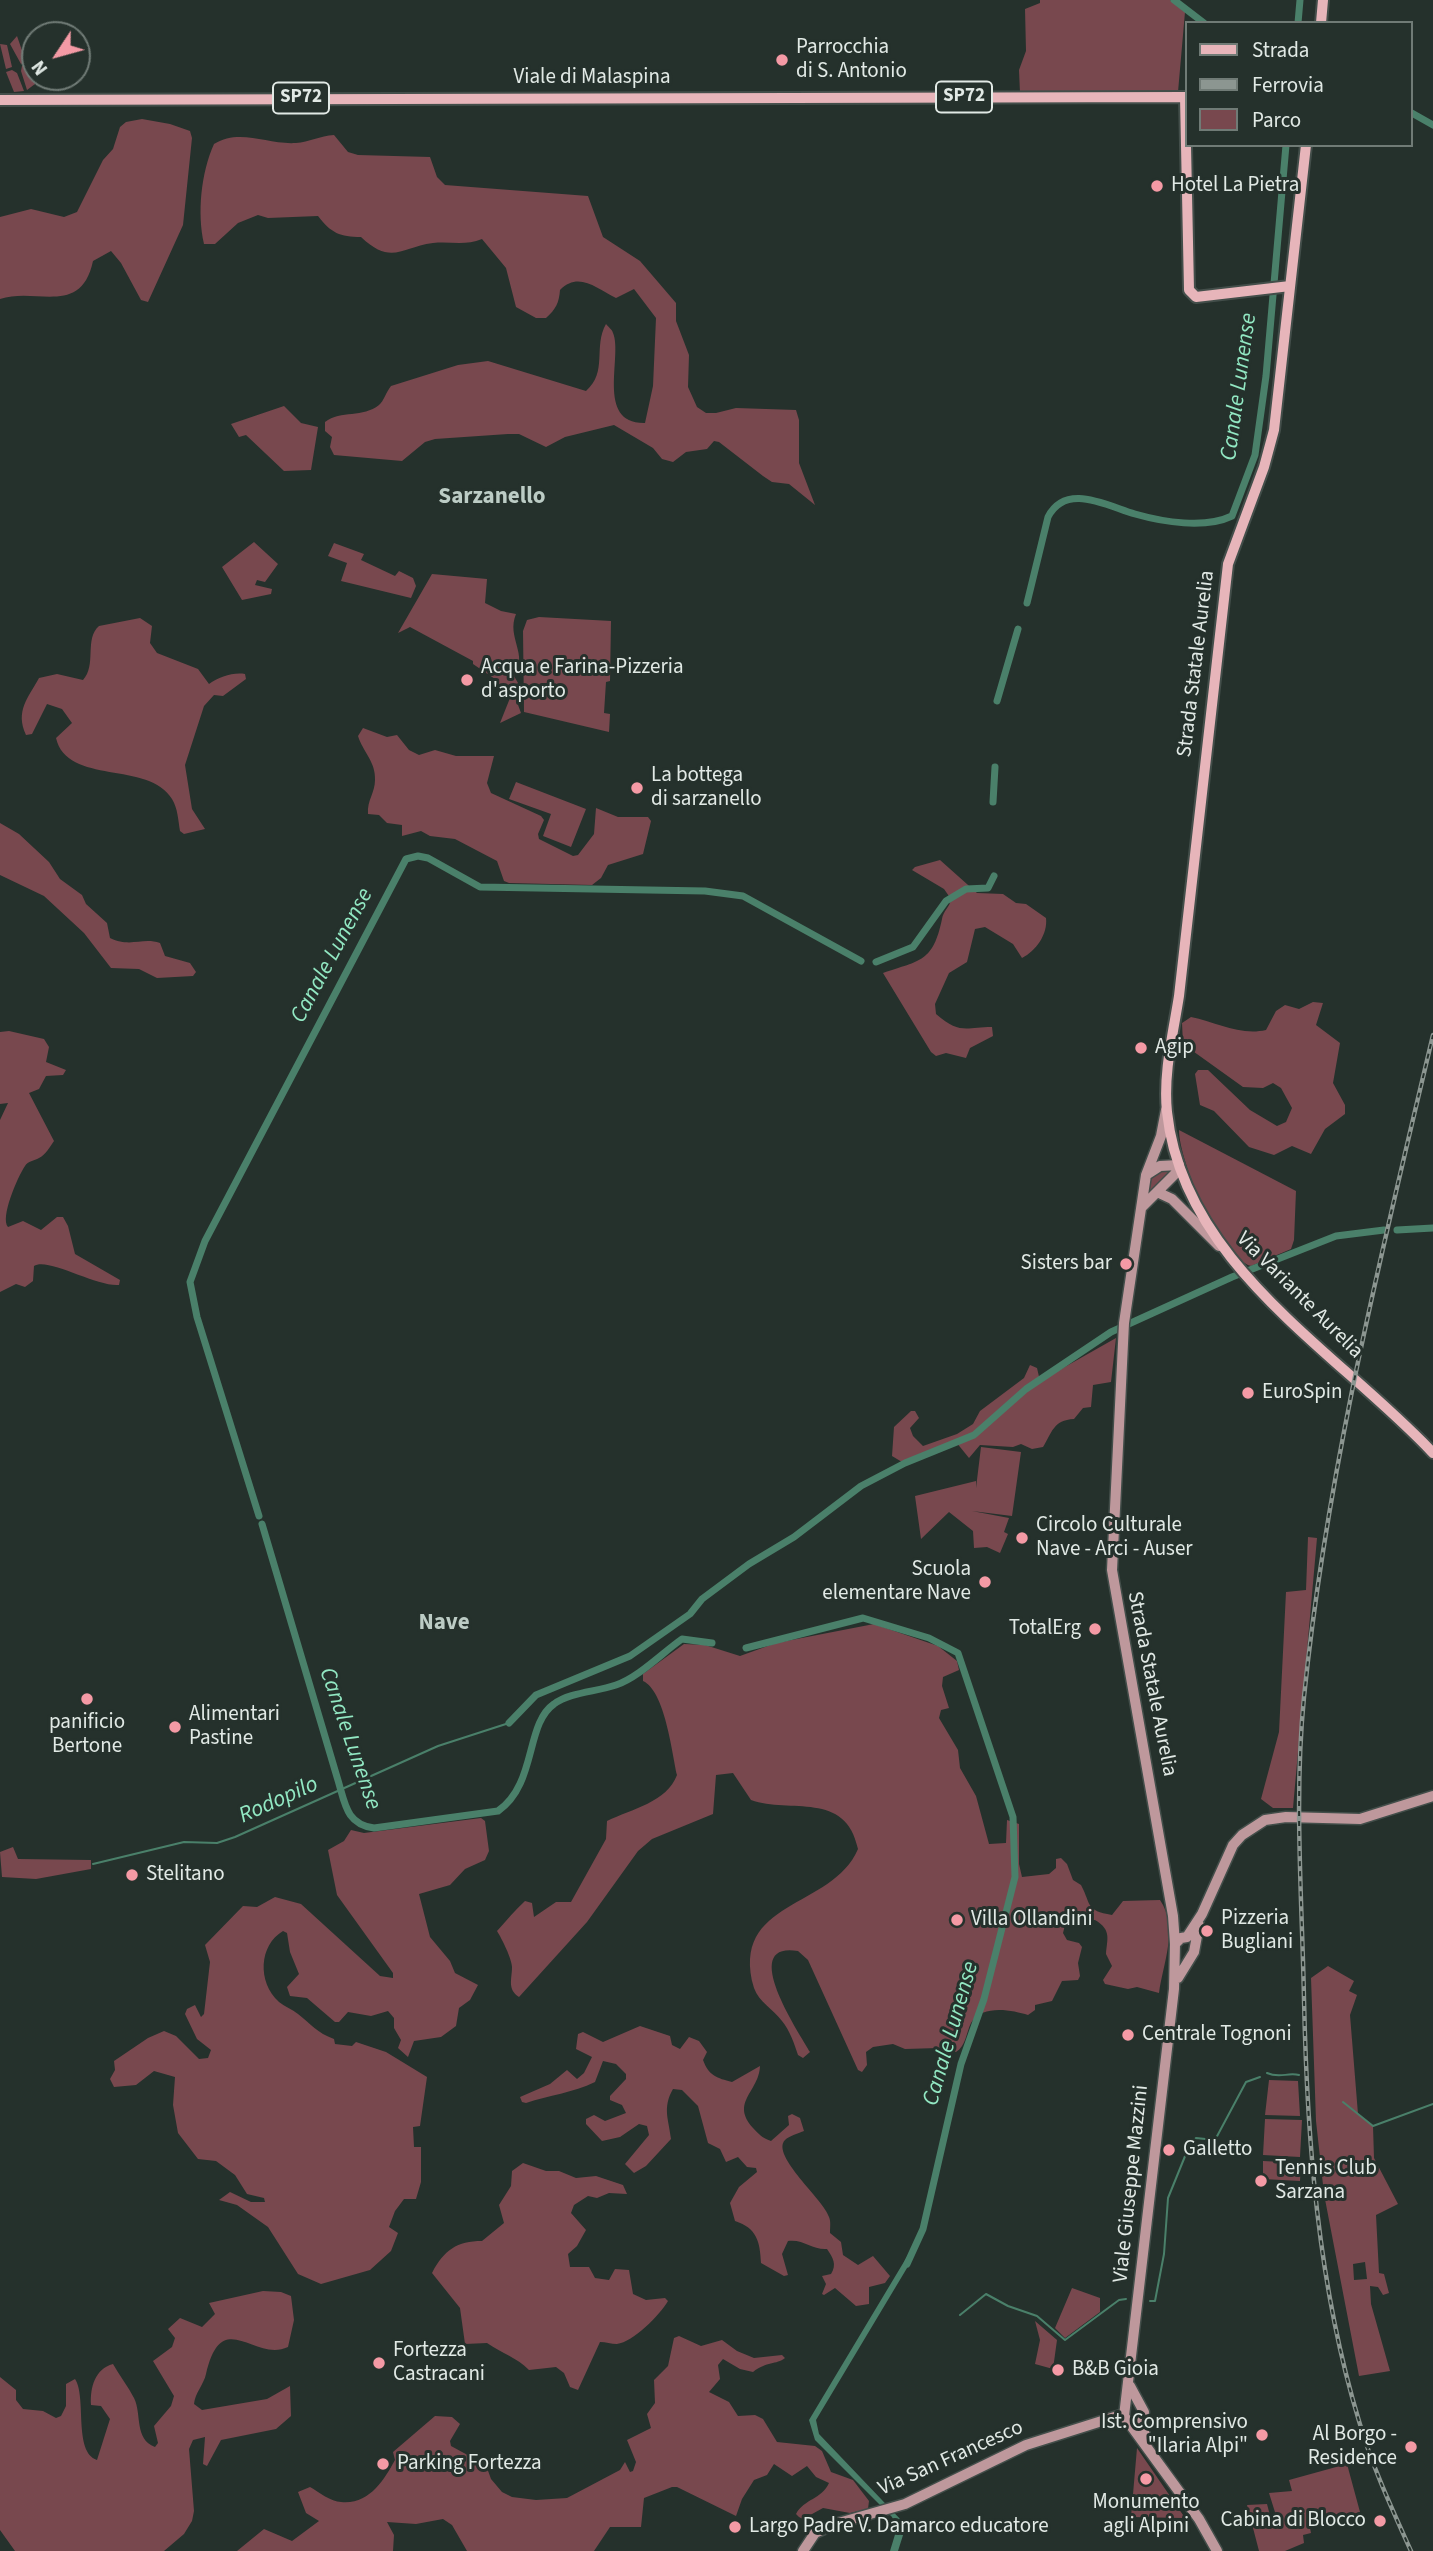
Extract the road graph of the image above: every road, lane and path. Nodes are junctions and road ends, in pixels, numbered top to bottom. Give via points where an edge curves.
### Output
1 (1323, 0) edge
2 (1321, 21) edge
3 (1184, 97) edge
4 (0, 100) edge
5 (1185, 147) edge
6 (1306, 147) edge
7 (1279, 287) junction
8 (1166, 1110) junction
9 (1172, 1143) joint
10 (1180, 1167) junction
11 (1146, 1175) junction
12 (1157, 1192) junction
13 (1142, 1208) junction
14 (1221, 1247) junction
15 (1433, 1453) edge
16 (1433, 1796) edge
17 (1202, 1914) junction
18 (1174, 1919) junction
19 (1195, 1926) junction
20 (1187, 1937) junction
21 (1175, 1946) junction
22 (1192, 1951) junction
23 (1174, 1989) junction
24 (1128, 2382) junction
25 (1138, 2406) junction
26 (1125, 2412) junction
27 (1136, 2424) junction
28 (803, 2551) edge
29 (1217, 2551) edge

1 - 2 main road
3 - 4 main road, Viale di Malaspina / SP72
5 - 7 main road, SP72 via 1189,290 1196,296
6 - 7 main road, Strada Statale Aurelia
7 - 8 main road, Strada Statale Aurelia via 1274,430 1228,564
8 - 9 main road, Strada Statale Aurelia
8 - 11 main road, Strada Statale Aurelia
9 - 10 main road, Via Variante Aurelia
10 - 11 main road via 1160,1166
10 - 12 main road
10 - 14 main road, Via Variante Aurelia via 1195,1206
11 - 13 main road, Strada Statale Aurelia
12 - 13 main road
12 - 14 main road via 1172,1199
13 - 18 main road, Strada Statale Aurelia via 1123,1327 1113,1588
14 - 15 main road, Via Variante Aurelia
16 - 17 main road via 1360,1819 1265,1820 1233,1845
17 - 19 main road
17 - 22 main road, Viale Giuseppe Mazzini
18 - 19 main road via 1186,1930
18 - 20 main road
18 - 21 main road, Strada Statale Aurelia
19 - 20 main road
20 - 21 main road via 1178,1939
20 - 22 main road
21 - 22 main road via 1181,1956
21 - 23 main road, Viale Giuseppe Mazzini
22 - 23 main road, Viale Giuseppe Mazzini
23 - 24 main road, Viale Giuseppe Mazzini
24 - 25 main road, Viale Giuseppe Mazzini
24 - 26 main road, Viale Giuseppe Mazzini
25 - 26 main road
25 - 27 main road, Viale Giuseppe Mazzini via 1144,2414
26 - 27 main road
26 - 28 main road, Via San Francesco via 1026,2445 896,2507 835,2524 815,2533
27 - 29 main road

